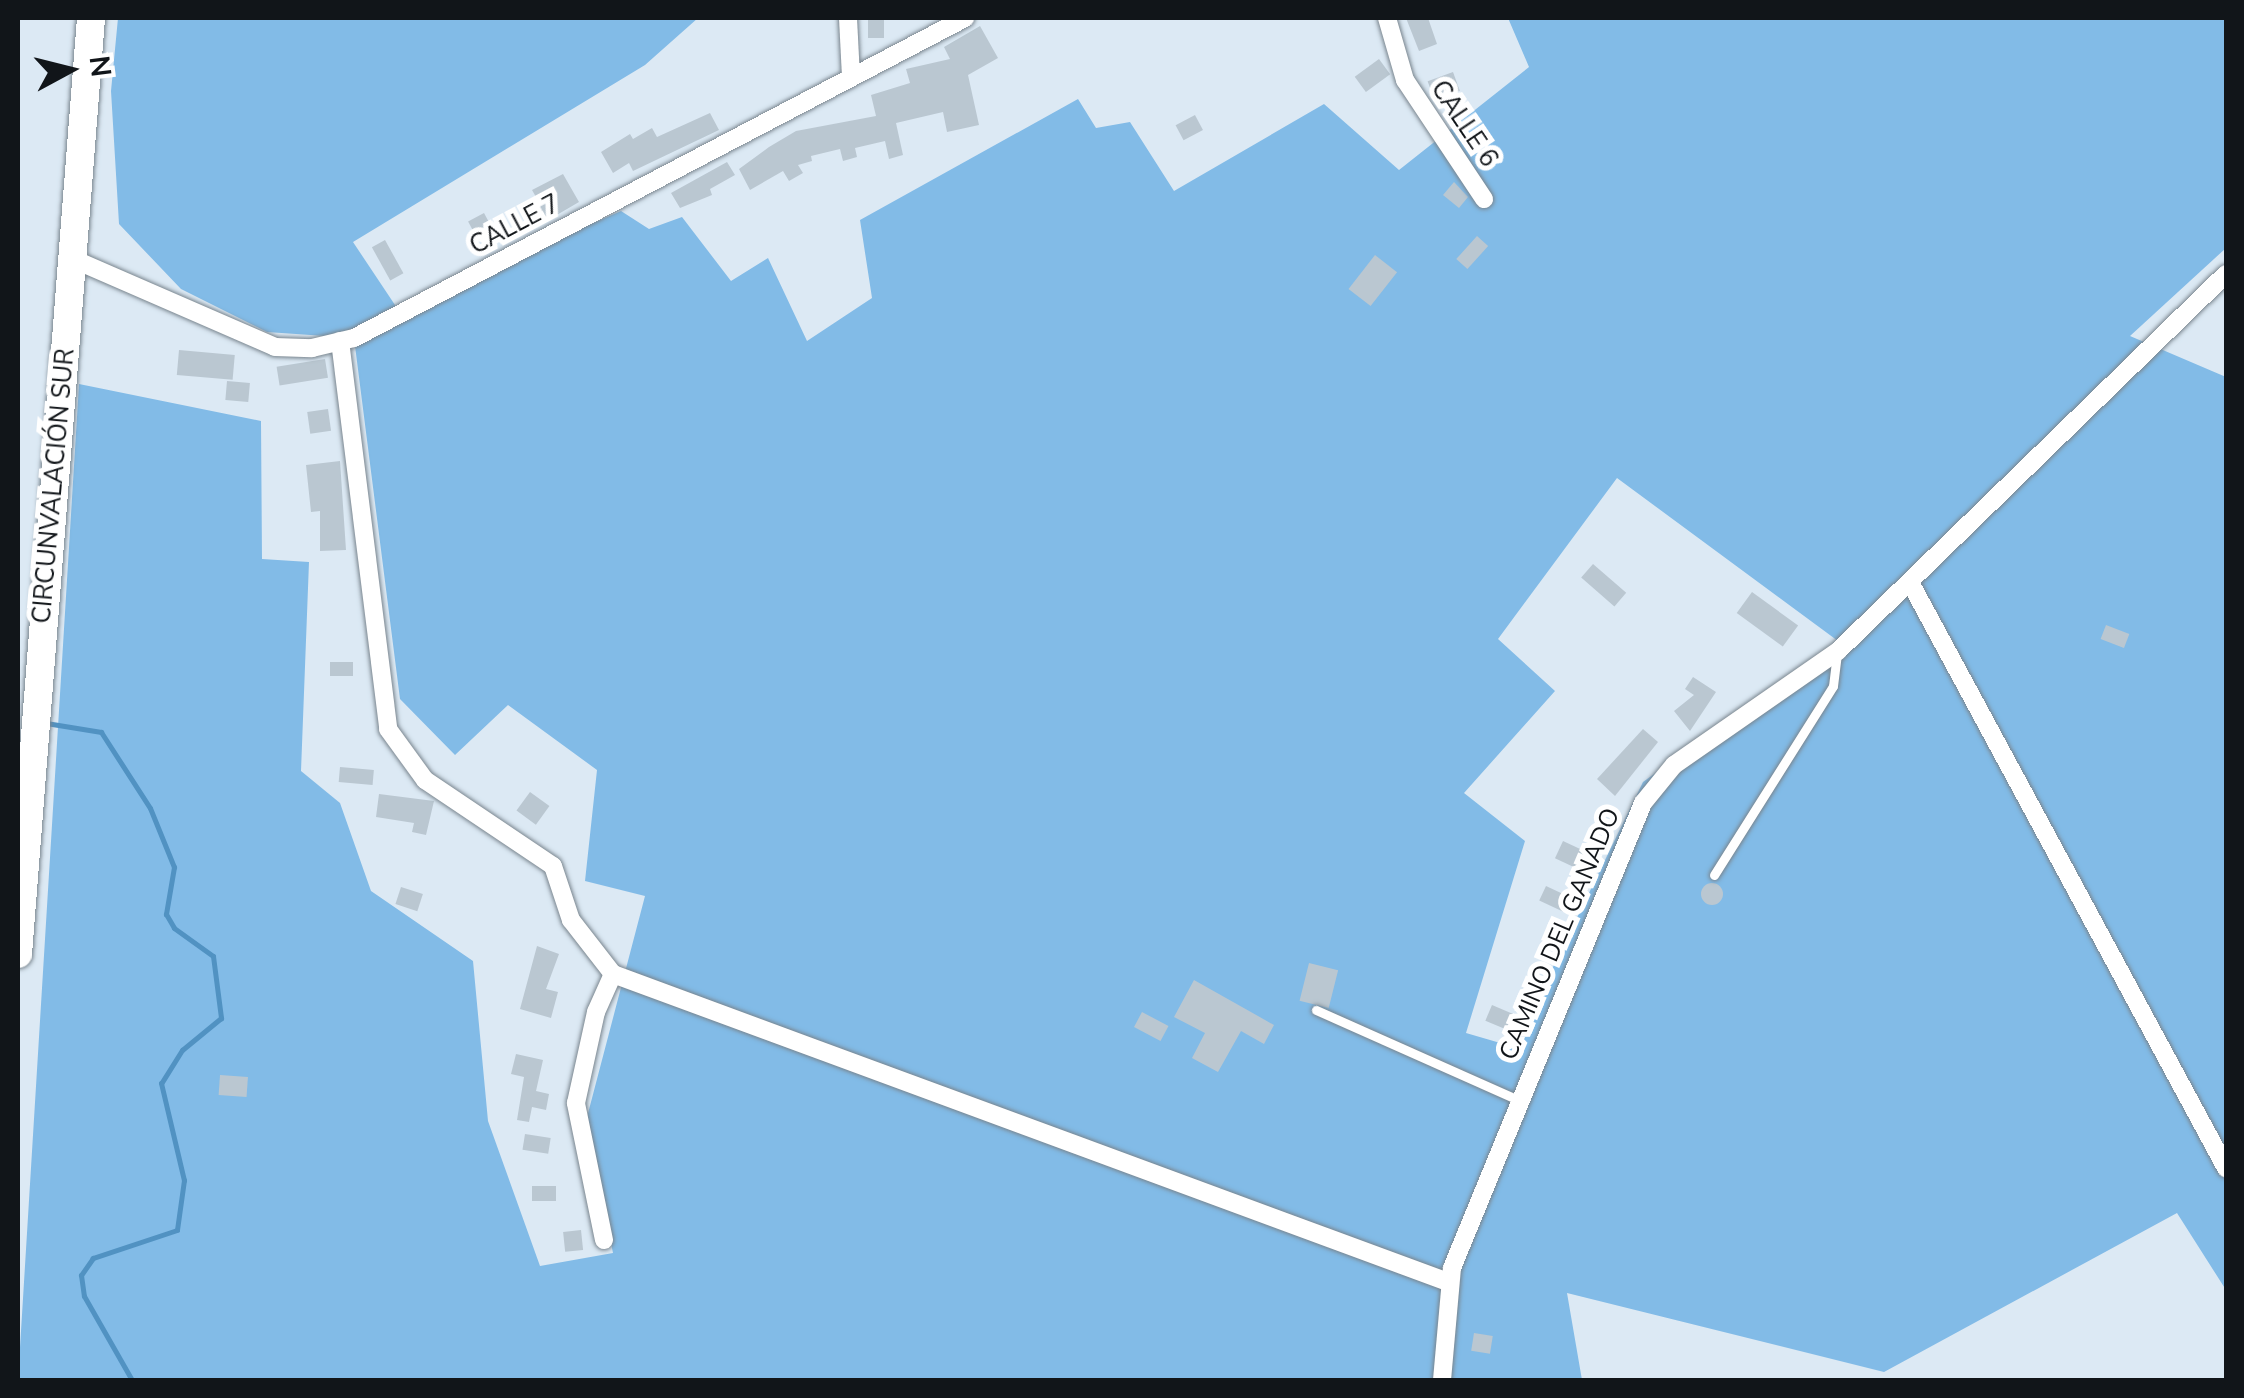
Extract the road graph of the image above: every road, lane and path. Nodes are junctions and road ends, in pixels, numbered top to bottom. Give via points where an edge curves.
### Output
1 (91, 18) edge
2 (848, 18) edge
3 (965, 18) edge
4 (1387, 18) edge
5 (851, 77) junction
6 (1484, 199) dead end
7 (73, 260) junction
8 (2226, 274) edge
9 (340, 342) junction
10 (1910, 584) junction
11 (1838, 651) junction
12 (1714, 875) dead end
13 (18, 954) edge
14 (613, 974) junction
15 (1316, 1010) dead end
16 (1518, 1100) junction
17 (2226, 1168) edge
18 (604, 1240) dead end
19 (1448, 1282) junction
20 (1442, 1380) edge

1 - 7 main road, CIRCUNVALACIÓN SUR
2 - 5 street
3 - 5 street, CALLE 7
4 - 6 street, CALLE 6 via 1405,80
5 - 9 street, CALLE 7
7 - 9 street, CALLE 7 via 250,340 312,348
7 - 13 main road, CIRCUNVALACIÓN SUR
8 - 10 street, CAMINO DEL GANADO
9 - 14 street via 388,729 424,780 553,866 571,920
10 - 11 street, CAMINO DEL GANADO
10 - 17 street
11 - 12 lane via 1833,686
11 - 16 street, CAMINO DEL GANADO via 1674,765 1643,803
14 - 18 street via 596,1012 576,1103
14 - 19 street
15 - 16 lane
16 - 19 street, CAMINO DEL GANADO
19 - 20 street, CAMINO DEL GANADO

